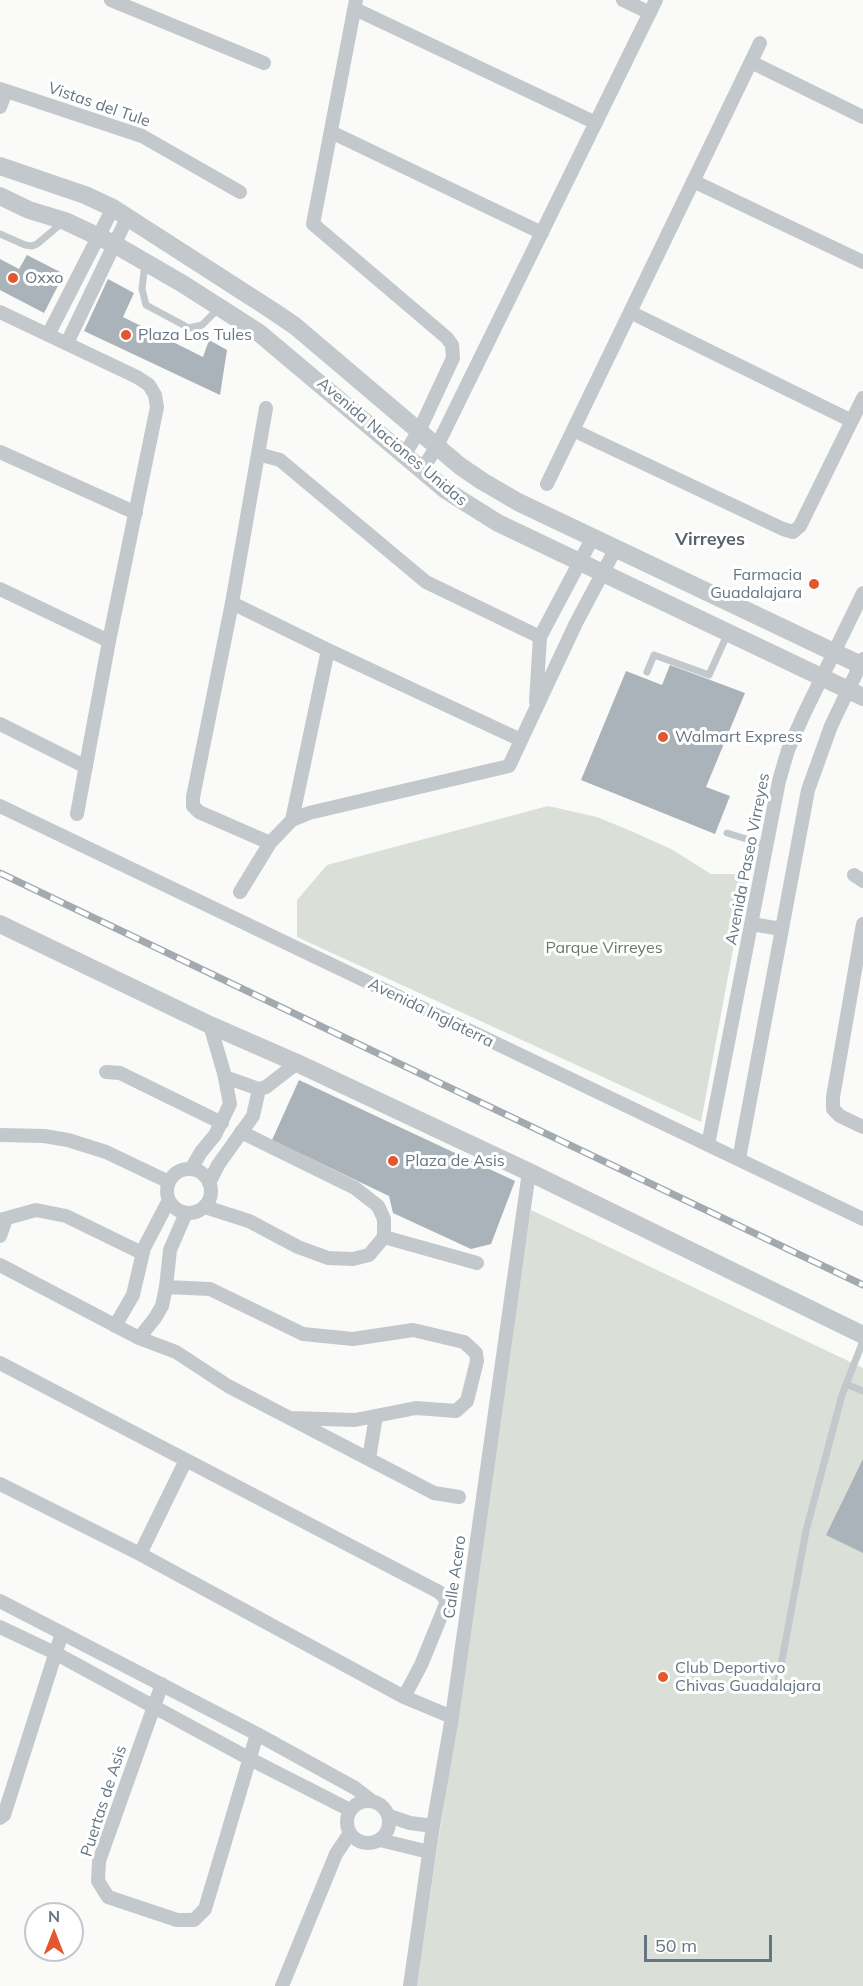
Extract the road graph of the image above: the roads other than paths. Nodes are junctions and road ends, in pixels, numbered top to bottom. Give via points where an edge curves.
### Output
1 (111, 0) edge
2 (623, 0) edge
3 (355, 4) edge
4 (653, 6) edge
5 (760, 43) dead end
6 (751, 62) junction
7 (264, 63) dead end
8 (3, 90) edge
9 (0, 107) edge
10 (863, 117) edge
11 (596, 123) junction
12 (331, 132) junction
13 (0, 166) edge
14 (693, 181) junction
15 (240, 192) dead end
16 (0, 196) edge
17 (120, 212) junction
18 (65, 221) junction
19 (542, 233) junction
20 (0, 234) edge
21 (107, 240) junction
22 (145, 261) junction
23 (863, 262) edge
24 (219, 308) junction
25 (273, 311) junction
26 (0, 312) edge
27 (630, 312) junction
28 (258, 332) junction
29 (48, 335) junction
30 (67, 344) junction
31 (863, 398) edge
32 (266, 408) dead end
33 (852, 421) junction
34 (573, 430) junction
35 (419, 431) junction
36 (437, 446) junction
37 (0, 452) edge
38 (258, 454) junction
39 (404, 455) junction
40 (422, 470) junction
41 (547, 484) dead end
42 (135, 513) junction
43 (593, 537) junction
44 (616, 548) junction
45 (580, 562) junction
46 (603, 574) junction
47 (0, 589) edge
48 (863, 593) edge
49 (232, 603) junction
50 (728, 633) junction
51 (540, 637) junction
52 (109, 641) junction
53 (328, 650) junction
54 (834, 652) junction
55 (862, 663) edge
56 (647, 672) dead end
57 (822, 678) junction
58 (855, 694) edge
59 (535, 711) junction
60 (0, 724) edge
61 (521, 740) junction
62 (86, 767) junction
63 (0, 806) edge
64 (77, 814) dead end
65 (292, 820) junction
66 (727, 833) dead end
67 (270, 843) junction
68 (766, 845) junction
69 (240, 892) dead end
70 (0, 924) edge
71 (751, 924) junction
72 (863, 924) edge
73 (782, 929) junction
74 (210, 1026) junction
75 (297, 1064) junction
76 (106, 1072) dead end
77 (225, 1077) junction
78 (259, 1089) junction
79 (222, 1123) junction
80 (863, 1127) edge
81 (241, 1132) junction
82 (0, 1135) edge
83 (708, 1145) junction
84 (739, 1159) junction
85 (191, 1169) junction
86 (529, 1172) junction
87 (169, 1182) junction
88 (209, 1183) junction
89 (169, 1200) junction
90 (204, 1207) junction
91 (186, 1214) junction
92 (863, 1219) edge
93 (3, 1220) edge
94 (0, 1236) edge
95 (384, 1237) junction
96 (142, 1253) junction
97 (477, 1263) dead end
98 (0, 1265) edge
99 (166, 1287) junction
100 (115, 1326) junction
101 (863, 1335) edge
102 (139, 1338) junction
103 (863, 1341) edge
104 (0, 1363) edge
105 (846, 1384) junction
106 (863, 1391) edge
107 (376, 1416) junction
108 (290, 1418) junction
109 (369, 1459) junction
110 (186, 1460) junction
111 (0, 1484) edge
112 (459, 1497) dead end
113 (140, 1554) junction
114 (0, 1601) edge
115 (0, 1627) edge
116 (62, 1633) junction
117 (55, 1653) junction
118 (162, 1684) junction
119 (777, 1687) dead end
120 (404, 1697) junction
121 (153, 1706) junction
122 (452, 1717) junction
123 (257, 1734) junction
124 (250, 1759) junction
125 (372, 1801) junction
126 (350, 1810) junction
127 (389, 1816) junction
128 (0, 1818) edge
129 (433, 1826) junction
130 (350, 1833) junction
131 (380, 1840) junction
132 (429, 1852) junction
133 (288, 1984) edge
134 (410, 1986) edge

1 - 7 street
2 - 4 street
3 - 11 street
3 - 12 street
4 - 11 street
5 - 6 street
6 - 10 street
6 - 14 street
8 - 9 street, Vistas del Tule
8 - 15 street, Vistas del Tule via 142,136
11 - 19 street
12 - 19 street
12 - 35 street via 313,224 452,345 453,358
13 - 17 street, Avenida Naciones Unidas via 85,195
14 - 23 street
14 - 27 street
16 - 18 street, Avenida Naciones Unidas
17 - 21 street
17 - 25 street, Avenida Naciones Unidas
18 - 20 lane via 32,246
18 - 21 street, Avenida Naciones Unidas
19 - 36 street
21 - 22 street, Avenida Naciones Unidas
21 - 29 street
21 - 30 street
22 - 24 street, Avenida Naciones Unidas
22 - 24 lane via 142,289 146,305 189,328 202,325
24 - 28 street, Avenida Naciones Unidas
25 - 28 street
25 - 35 street, Avenida Naciones Unidas
26 - 29 street
27 - 33 street
27 - 34 street
28 - 39 street, Avenida Naciones Unidas
29 - 30 street
30 - 42 street via 149,385 155,395 157,407
31 - 33 street
32 - 38 street
33 - 34 street via 800,526 793,532
34 - 41 street
35 - 36 street, Avenida Naciones Unidas
35 - 39 street
36 - 40 street
36 - 43 street, Avenida Naciones Unidas via 482,481 518,502
37 - 42 street
38 - 49 street
38 - 51 street via 280,460 426,582
39 - 40 street, Avenida Naciones Unidas
40 - 45 street, Avenida Naciones Unidas via 498,523
42 - 52 street
43 - 44 street, Avenida Naciones Unidas
43 - 45 street
44 - 46 street
44 - 54 street, Avenida Naciones Unidas
45 - 46 street, Avenida Naciones Unidas
45 - 51 street
46 - 50 street, Avenida Naciones Unidas
46 - 59 street
47 - 52 street
48 - 54 street, Avenida Paseo Virreyes
49 - 53 street
49 - 67 street via 193,806
50 - 56 lane via 709,675 654,655
50 - 57 street, Avenida Naciones Unidas
51 - 59 street
52 - 62 street
53 - 61 street
53 - 65 street
54 - 55 street, Avenida Naciones Unidas
54 - 57 street, Avenida Paseo Virreyes
55 - 58 street
57 - 58 street, Avenida Naciones Unidas
57 - 68 street, Avenida Paseo Virreyes via 789,750
58 - 73 street via 831,726 808,790
59 - 61 street
60 - 62 street
61 - 65 street via 509,766
62 - 64 street
63 - 83 street, Avenida Inglaterra
65 - 67 street
66 - 68 lane
67 - 69 street
68 - 71 street, Avenida Paseo Virreyes
70 - 74 street
71 - 73 street
71 - 83 street, Avenida Paseo Virreyes
72 - 80 street via 833,1109
73 - 84 street
74 - 75 street
74 - 77 street
75 - 78 street
75 - 86 street
76 - 79 street via 120,1073
77 - 78 street
77 - 79 street via 230,1104
78 - 81 street via 253,1116
79 - 85 street
81 - 88 street
81 - 95 street via 355,1188 378,1206 384,1219
82 - 87 street via 68,1140 106,1152
83 - 84 street, Avenida Inglaterra
84 - 92 street, Avenida Inglaterra
85 - 87 street via 182,1170
85 - 88 street via 205,1176
86 - 101 street
86 - 122 street, Calle Acero
87 - 89 street
88 - 90 street via 211,1191
89 - 91 street
89 - 96 street
90 - 91 street
90 - 95 street via 249,1221 328,1258 369,1255
91 - 99 street via 170,1250
93 - 94 street
93 - 96 street via 36,1210 66,1216
95 - 97 street
96 - 100 street via 133,1295
98 - 100 street
99 - 102 street via 160,1311
99 - 107 street via 210,1289 303,1334 353,1340 413,1330 464,1342 476,1353 467,1401 456,1411 416,1408
100 - 102 street
102 - 108 street via 176,1352 228,1386
103 - 105 lane
104 - 110 street
105 - 106 lane
105 - 119 lane via 806,1531
107 - 108 street via 355,1420
107 - 109 street
108 - 109 street
109 - 112 street via 434,1493
110 - 113 street
110 - 120 street via 440,1592 446,1604
111 - 113 street
113 - 120 street
114 - 116 street
115 - 117 street
116 - 117 street
116 - 118 street
117 - 121 street
117 - 128 street
118 - 121 street, Puertas de Asis
118 - 123 street
120 - 122 street
121 - 124 street
121 - 124 street, Puertas de Asis via 99,1861 98,1881 108,1897 177,1920 194,1920 204,1909
122 - 129 street, Calle Acero
123 - 124 street, Puertas de Asis
123 - 125 street
124 - 126 street
125 - 126 street via 359,1802
125 - 127 street
126 - 130 street via 346,1822
127 - 129 street
127 - 131 street via 389,1829
129 - 132 street, Calle Acero
130 - 131 street via 364,1843
130 - 133 street via 336,1854
131 - 132 street
132 - 134 street, Calle Acero

